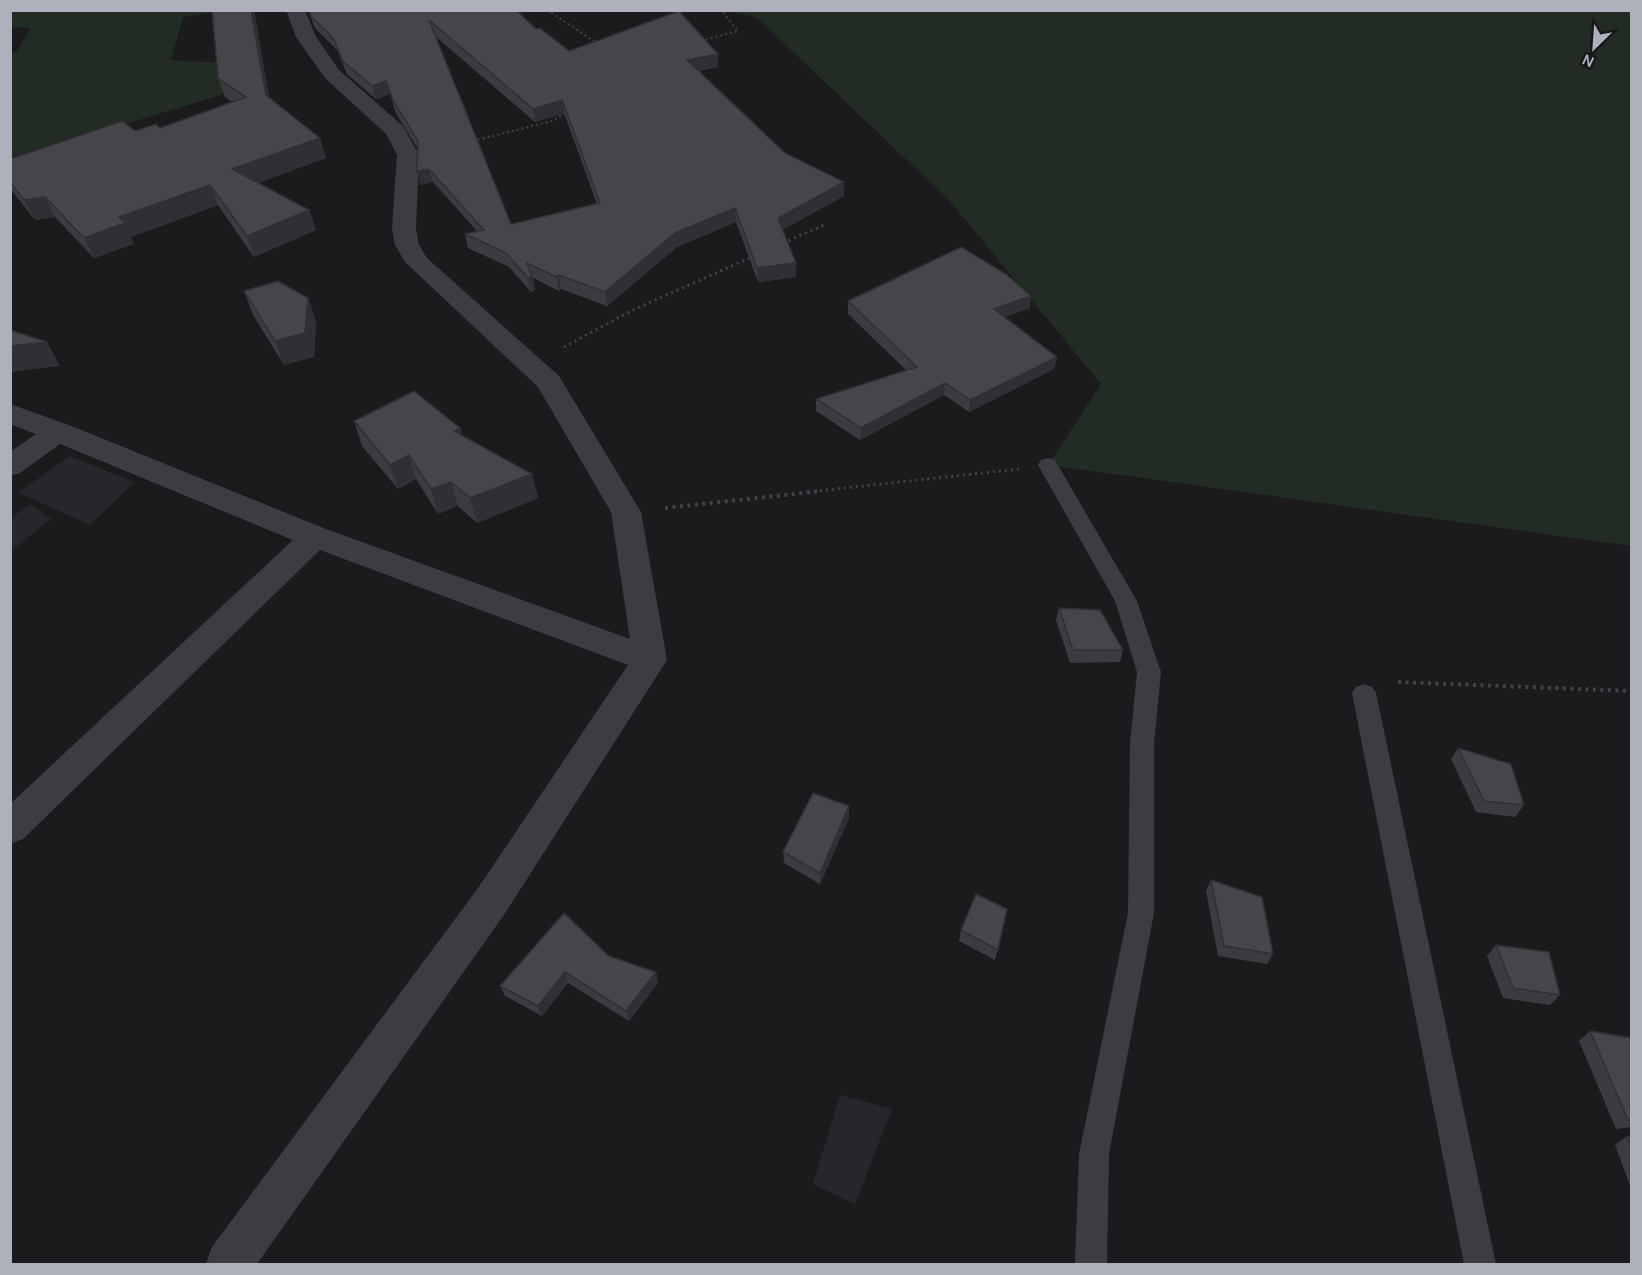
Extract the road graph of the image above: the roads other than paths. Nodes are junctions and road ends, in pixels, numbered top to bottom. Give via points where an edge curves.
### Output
1 (295, 10) edge
2 (10, 413) edge
3 (60, 431) junction
4 (1048, 465) road end
5 (10, 466) edge
6 (315, 537) junction
7 (650, 660) junction
8 (1364, 693) road end
9 (10, 828) edge
10 (229, 1264) edge
11 (1091, 1264) edge
12 (1480, 1264) edge

1 - 7 street via 306,37 332,74 395,131 408,155 404,229 407,245 417,262 549,382 626,512
2 - 3 street
3 - 5 street
3 - 6 street
4 - 11 lane via 1126,601 1149,672 1142,744 1141,913 1094,1154
6 - 7 street
6 - 9 street
7 - 10 street via 492,900
8 - 12 lane

